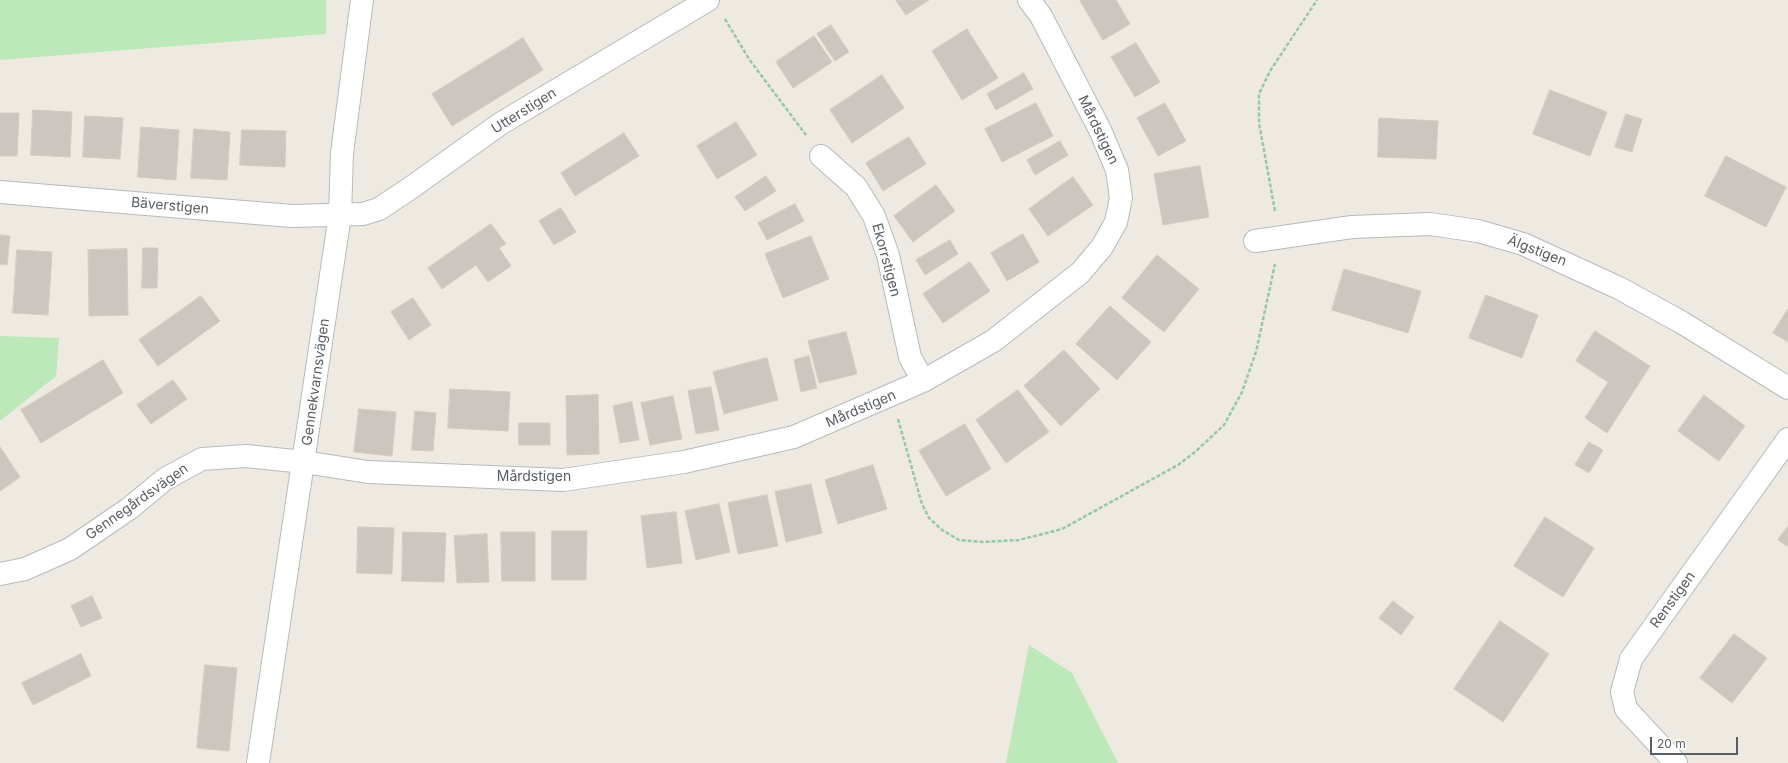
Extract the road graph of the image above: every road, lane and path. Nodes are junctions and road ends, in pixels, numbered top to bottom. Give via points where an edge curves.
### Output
1 (362, 0) edge
2 (1029, 0) edge
3 (1317, 0) edge
4 (714, 7) edge
5 (821, 156) joint
6 (0, 192) edge
7 (340, 215) junction
8 (1265, 239) junction
9 (922, 381) junction
10 (1788, 388) edge
11 (889, 397) junction
12 (1788, 439) edge
13 (304, 462) junction
14 (0, 574) edge
15 (258, 763) edge
16 (1676, 763) edge

1 - 7 street, Gennekvarnsvägen via 342,153
2 - 9 street, Mårdstigen via 1041,16 1100,130 1117,170 1121,198 1116,222 1102,247 1080,273 993,341
3 - 8 path via 1270,71 1259,94 1262,149 1275,208
4 - 5 path
4 - 7 street, Utterstigen via 500,124 380,208 363,214
5 - 9 street, Ekorrstigen via 856,187 874,216 888,255 910,357
6 - 7 street, Bäverstigen via 292,216
7 - 13 street, Gennekvarnsvägen
8 - 10 street, Älgstigen via 1352,227 1430,224 1478,231 1523,244 1619,288 1681,322
8 - 11 path via 1273,276 1256,352 1242,392 1224,425 1178,465 1062,529 1019,540 983,542 959,540 942,530 929,518 922,504 900,424
9 - 11 street, Mårdstigen
11 - 13 street, Mårdstigen via 794,437 684,462 563,480 368,472
12 - 16 street, Renstigen via 1630,659 1622,692 1626,709
13 - 14 street, Gennegårdsvägen via 246,456 202,459 165,479 130,508 70,549 25,569
13 - 15 street, Gennekvarnsvägen

